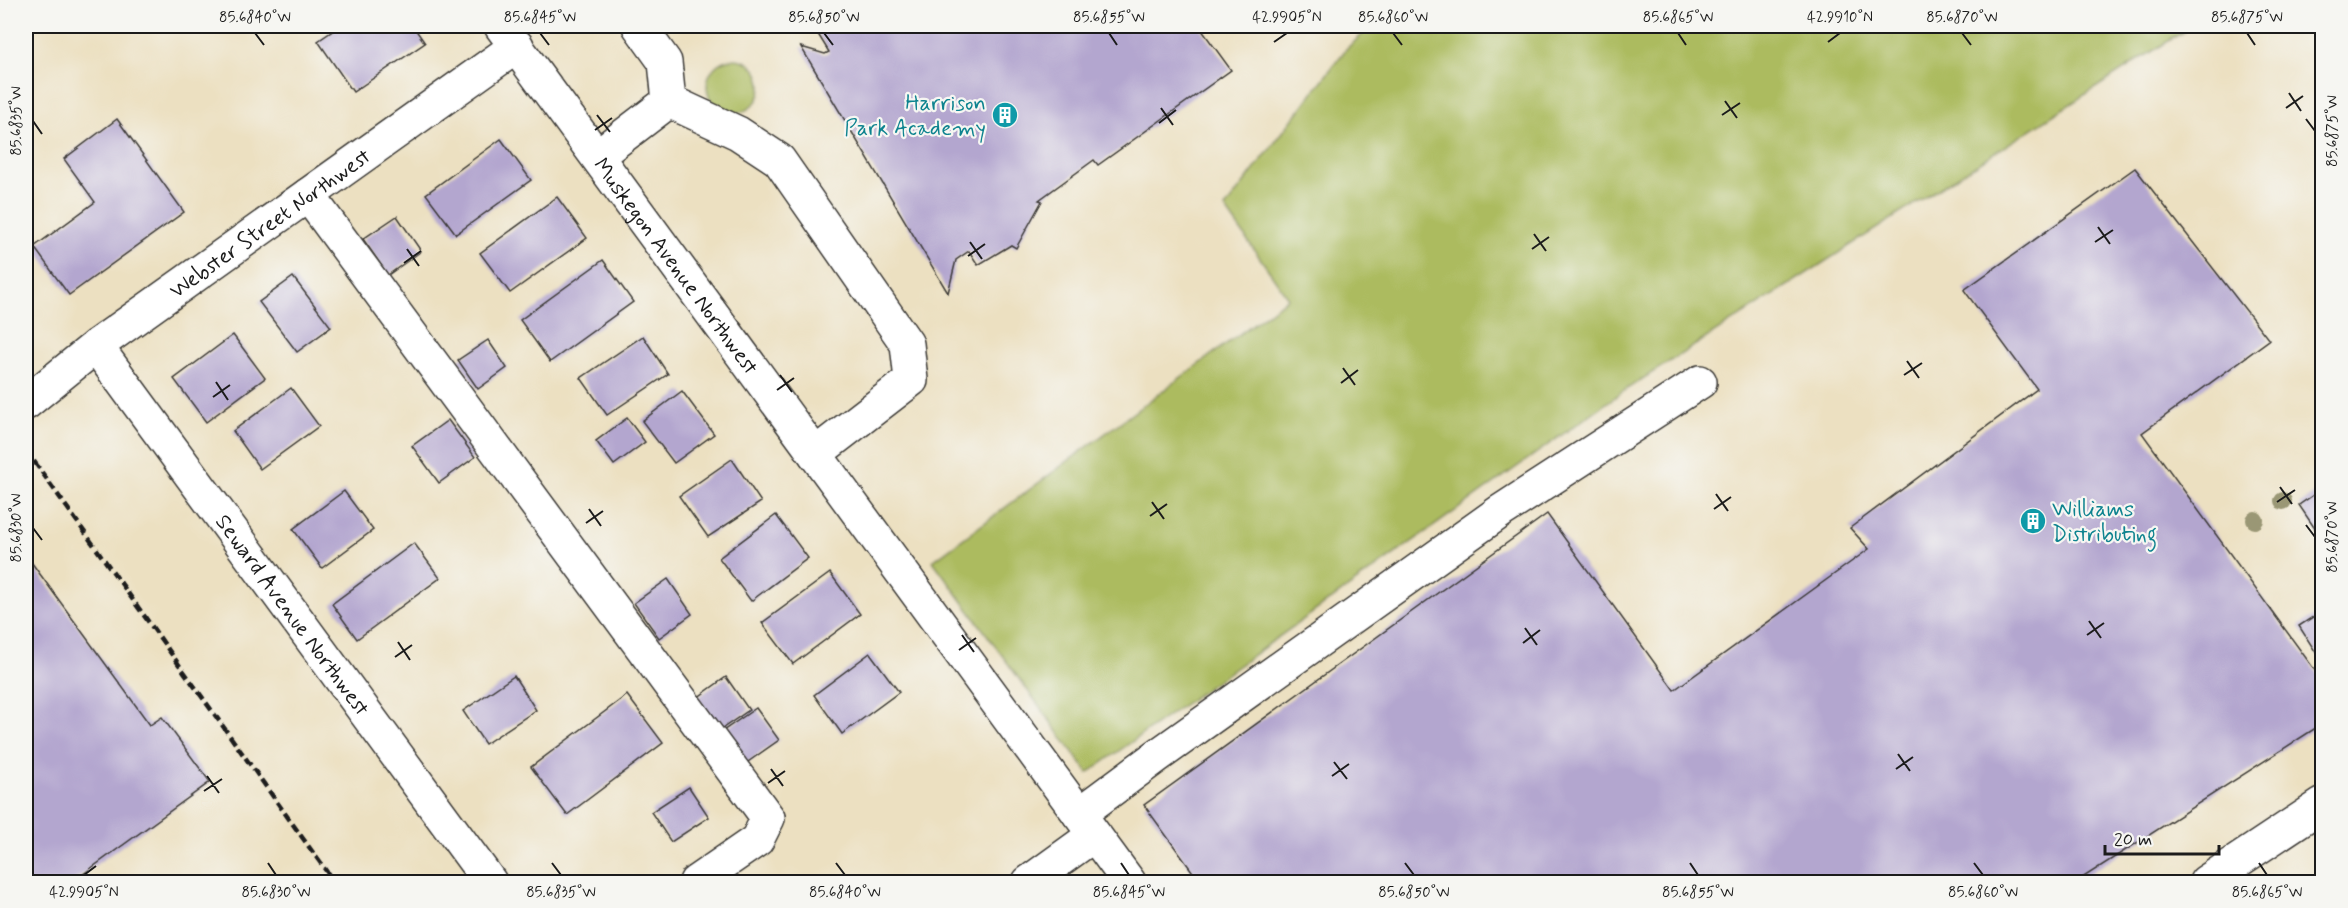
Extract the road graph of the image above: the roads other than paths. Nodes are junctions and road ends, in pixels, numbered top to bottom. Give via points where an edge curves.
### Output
1 (639, 26) edge
2 (509, 36) edge
3 (669, 101) junction
4 (597, 156) junction
5 (308, 195) junction
6 (96, 346) junction
7 (1701, 382) dead end
8 (26, 403) edge
9 (815, 454) junction
10 (2322, 805) edge
11 (1087, 825) junction
12 (490, 882) edge
13 (696, 882) edge
14 (1029, 882) edge
15 (1129, 882) edge
16 (2206, 882) edge

1 - 3 street via 665,62
2 - 4 street, Muskegon Avenue Northwest
2 - 5 street, Webster Street Northwest
3 - 4 street
3 - 9 street via 738,133 779,160 907,344 911,380
4 - 9 street, Muskegon Avenue Northwest
5 - 6 street, Webster Street Northwest
5 - 13 street via 768,818 757,840
6 - 8 street, Webster Street Northwest
6 - 12 street, Seward Avenue Northwest
7 - 11 street via 1502,511 1157,756
9 - 11 street, Muskegon Avenue Northwest
10 - 16 street
11 - 14 street
11 - 15 street, Muskegon Avenue Northwest

